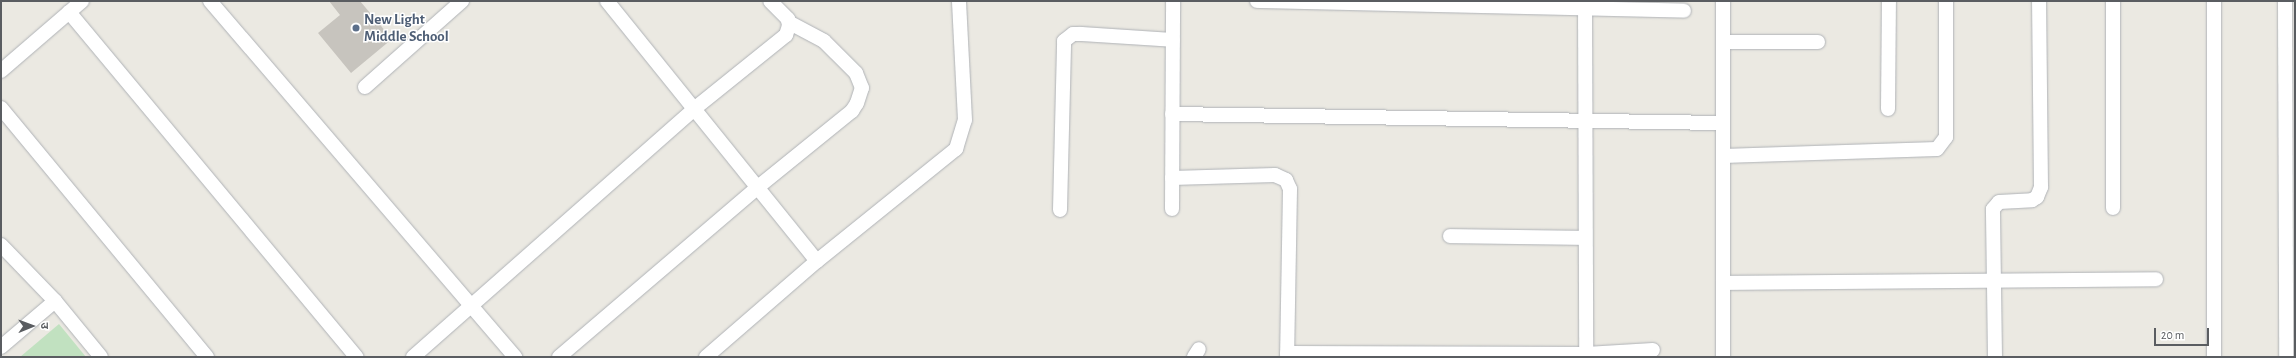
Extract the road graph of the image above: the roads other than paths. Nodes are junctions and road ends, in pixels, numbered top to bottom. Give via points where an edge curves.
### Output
1 (82, 1) edge
2 (210, 1) edge
3 (462, 1) edge
4 (607, 1) edge
5 (770, 1) edge
6 (959, 1) edge
7 (1173, 1) edge
8 (1257, 1) edge
9 (1723, 1) edge
10 (1889, 1) edge
11 (1946, 1) edge
12 (2039, 1) edge
13 (2113, 1) edge
14 (2214, 1) edge
15 (2285, 1) edge
16 (1584, 5) edge
17 (1684, 11) dead end
18 (69, 12) junction
19 (789, 22) junction
20 (1173, 40) junction
21 (1723, 42) junction
22 (1818, 42) dead end
23 (1, 71) edge
24 (365, 87) dead end
25 (1, 108) edge
26 (694, 109) junction
27 (1888, 109) dead end
28 (1172, 114) junction
29 (1585, 122) junction
30 (1723, 123) junction
31 (1723, 156) junction
32 (1172, 178) junction
33 (758, 187) junction
34 (2114, 208) dead end
35 (1172, 209) dead end
36 (1060, 210) dead end
37 (1450, 236) dead end
38 (1585, 238) junction
39 (1, 245) edge
40 (817, 261) junction
41 (1993, 280) junction
42 (2156, 280) dead end
43 (1723, 283) junction
44 (55, 300) junction
45 (472, 307) junction
46 (1, 347) edge
47 (1654, 350) dead end
48 (1287, 355) edge
49 (1586, 356) edge
50 (101, 357) edge
51 (207, 357) edge
52 (356, 357) edge
53 (413, 357) edge
54 (515, 357) edge
55 (559, 357) edge
56 (706, 357) edge
57 (1723, 357) edge
58 (1995, 357) edge
59 (2214, 357) edge
60 (2286, 357) edge

1 - 18 street
2 - 45 street
3 - 24 street
4 - 26 street
5 - 19 street
6 - 40 street via 966,109 960,142 956,149
7 - 20 street
8 - 16 street
9 - 21 street
10 - 27 street
11 - 31 street via 1946,137 1938,149
12 - 41 street via 2041,186 2037,197 2032,200 1999,202 1993,208
13 - 34 street
14 - 59 street
15 - 60 street
16 - 17 street
16 - 29 street
18 - 23 street
18 - 52 street
19 - 26 street via 786,35
19 - 33 street via 814,34 843,60 860,80 862,94 852,111
20 - 28 street
20 - 36 street via 1074,34 1064,41
21 - 22 street
21 - 30 street
25 - 51 street
26 - 33 street
26 - 45 street
28 - 29 street
28 - 32 street
29 - 30 street
29 - 38 street
30 - 31 street
31 - 43 street
32 - 35 street
32 - 48 street via 1275,174 1286,180 1290,189
33 - 40 street
33 - 55 street
37 - 38 street
38 - 49 street
39 - 44 street
40 - 56 street
41 - 42 street
41 - 43 street
41 - 58 street
43 - 57 street
44 - 46 street
44 - 50 street
45 - 53 street
45 - 54 street
47 - 49 street
48 - 49 street

